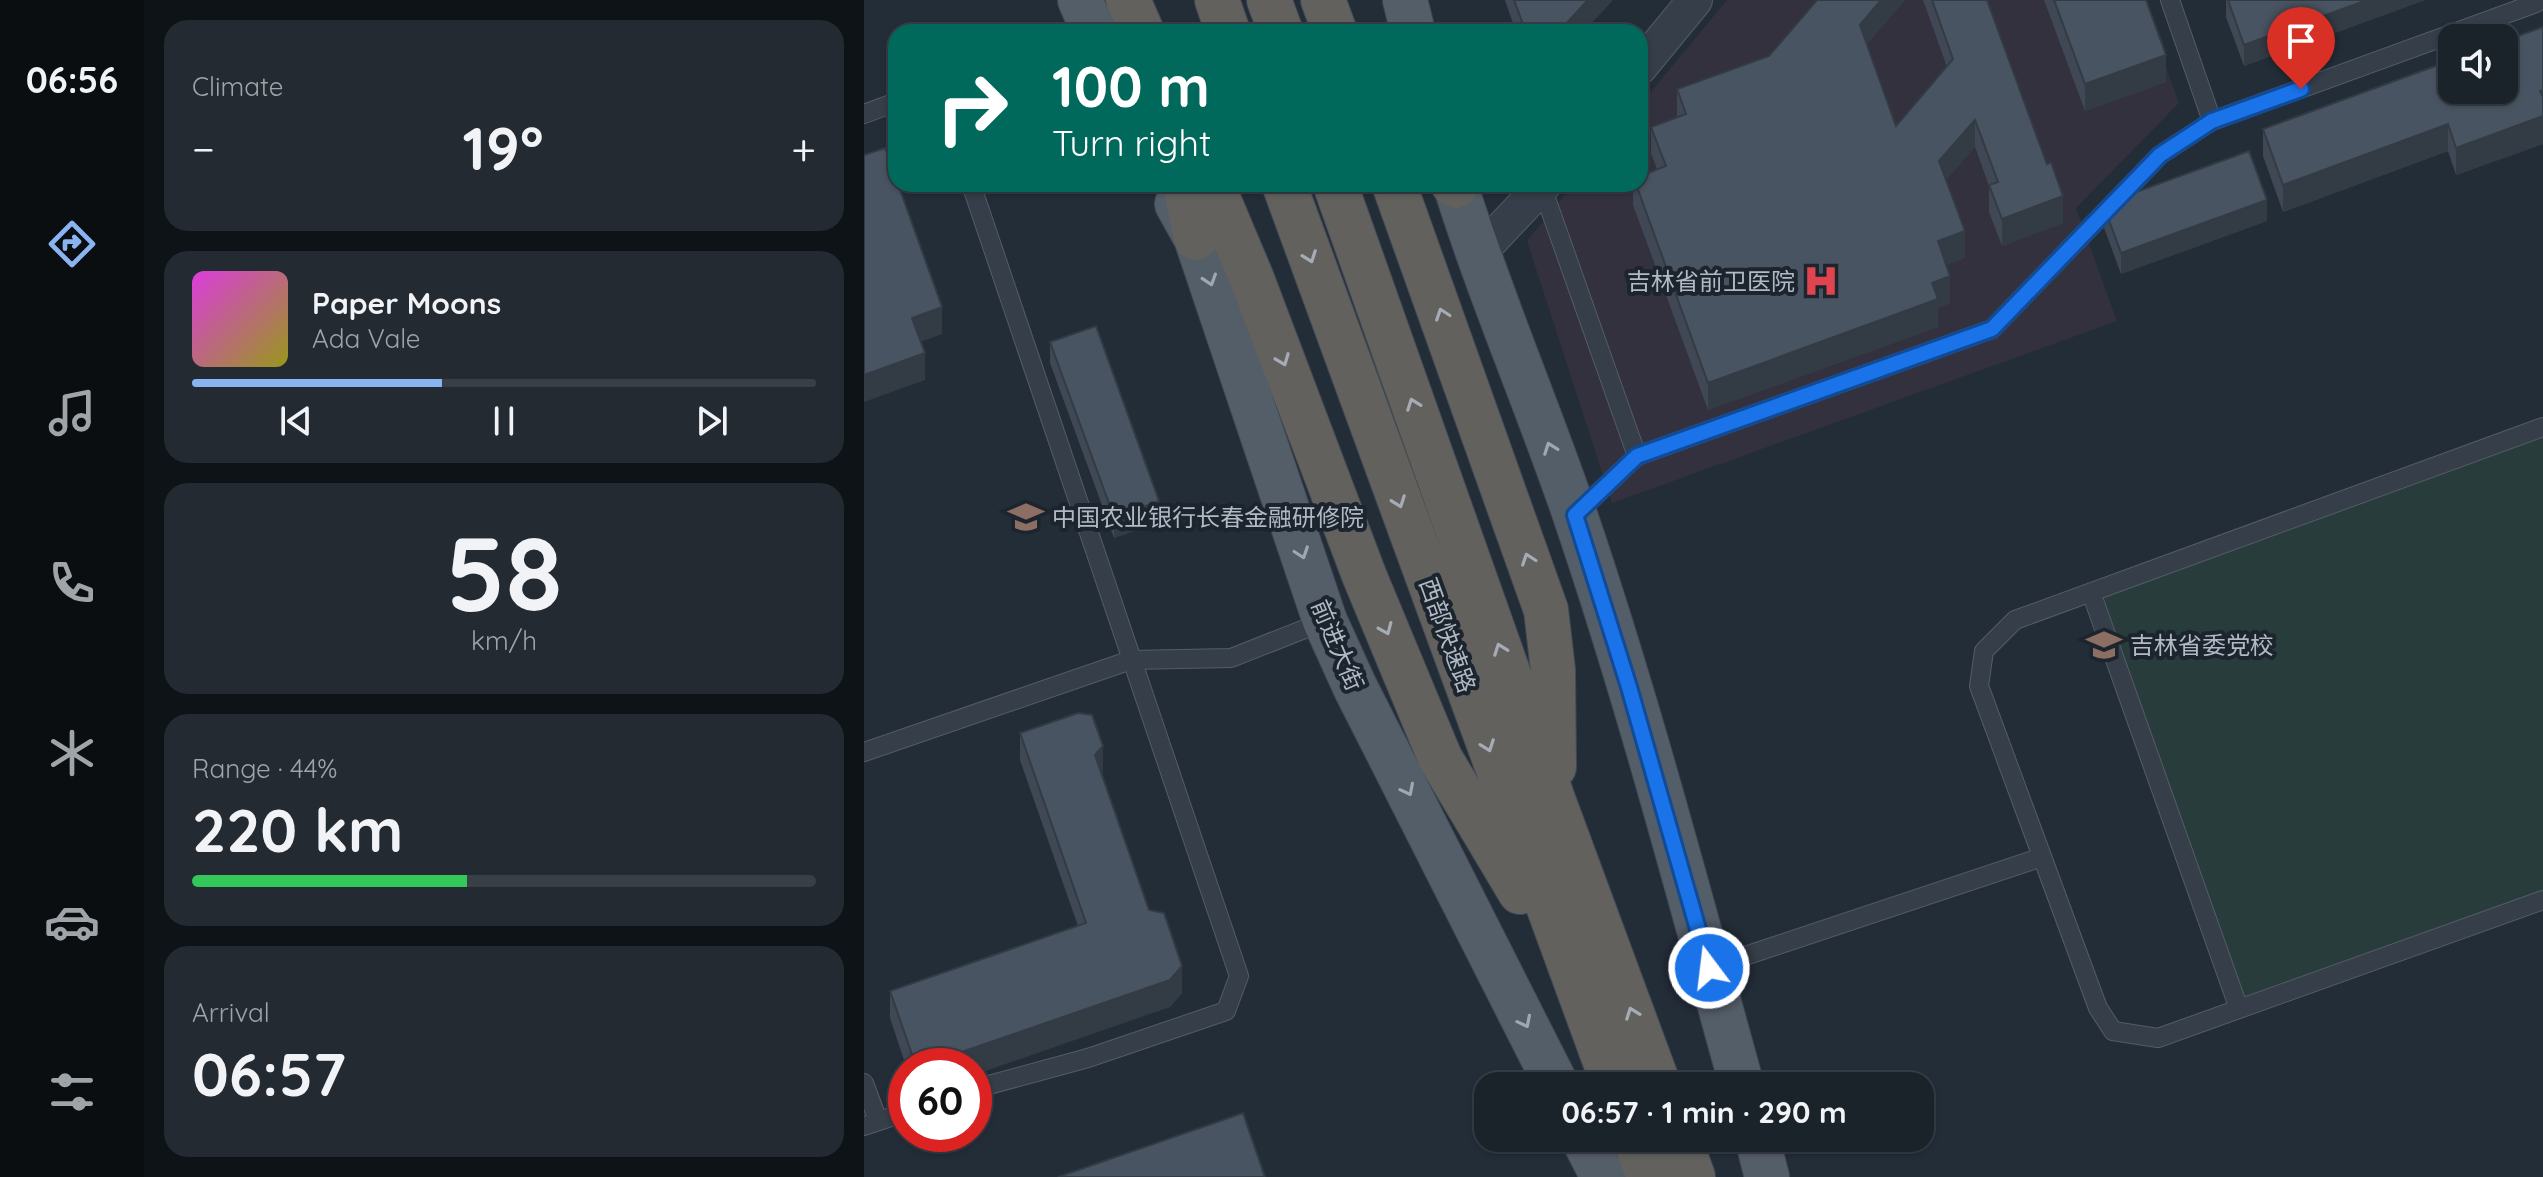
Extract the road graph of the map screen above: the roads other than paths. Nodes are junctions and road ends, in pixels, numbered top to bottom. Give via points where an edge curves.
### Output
1 (1080, 0) edge
2 (1128, 0) edge
3 (1149, 0) edge
4 (1217, 0) edge
5 (1269, 0) edge
6 (1323, 0) edge
7 (1345, 0) edge
8 (1405, 0) edge
9 (1695, 0) edge
10 (2170, 0) edge
11 (2535, 0) edge
12 (1090, 24) edge
13 (1138, 24) edge
14 (1154, 24) edge
15 (1225, 24) edge
16 (1278, 24) edge
17 (1332, 24) edge
18 (1351, 24) edge
19 (1411, 24) edge
20 (1648, 57) edge
21 (888, 105) edge
22 (864, 114) edge
23 (2212, 121) junction
24 (974, 192) edge
25 (1170, 192) edge
26 (1187, 192) edge
27 (1215, 192) edge
28 (1287, 192) edge
29 (1338, 192) edge
30 (1397, 192) edge
31 (1457, 192) edge
32 (1537, 192) edge
33 (1545, 192) edge
34 (1196, 238) junction
35 (1478, 254) junction
36 (2543, 427) edge
37 (1637, 456) junction
38 (1575, 515) junction
39 (2091, 592) junction
40 (1325, 621) junction
41 (1131, 660) junction
42 (864, 752) edge
43 (1554, 802) junction
44 (2042, 857) junction
45 (2543, 900) edge
46 (1709, 968) junction
47 (1573, 980) junction
48 (2239, 1009) junction
49 (1550, 1072) edge
50 (1609, 1072) edge
51 (1654, 1072) edge
52 (1738, 1072) edge
53 (864, 1083) edge
54 (992, 1084) edge
55 (871, 1124) edge
56 (1590, 1152) edge
57 (1639, 1152) edge
58 (1684, 1152) edge
59 (1761, 1152) edge
60 (1603, 1177) edge
61 (1649, 1177) edge
62 (1693, 1177) edge
63 (1767, 1177) edge

1 - 12 main road
2 - 13 highway
3 - 14 highway
4 - 15 highway
5 - 16 highway
6 - 17 highway
7 - 18 highway
8 - 19 main road
9 - 20 street
10 - 23 lane
11 - 23 lane
21 - 22 lane
23 - 37 lane via 2160,155 1992,329
24 - 41 lane
25 - 34 main road, 前进大街
26 - 34 highway
27 -> 47 highway via 1440,758
28 -> 47 highway, 西部快速路
43 -> 29 highway, 西部快速路
43 -> 30 highway via 1553,670 1546,610
31 - 35 main road
32 - 35 street
33 - 37 lane
34 -> 40 main road, 前进大街
38 -> 35 main road
36 - 39 lane
37 - 38 lane
38 - 46 main road
39 - 44 lane via 2015,620 1984,651 1979,686
39 - 48 lane
40 - 41 lane via 1231,658
40 -> 49 main road, 前进大街
41 - 42 lane
41 - 54 lane via 1239,976 1226,1011
51 -> 43 highway, 西部快速路
44 - 46 lane
44 - 48 lane via 2098,1008 2113,1031 2158,1038
45 - 48 lane
46 - 52 main road
47 - 50 highway, 西部快速路
53 - 55 lane
56 - 60 main road
57 - 61 highway
58 - 62 highway
59 - 63 main road

